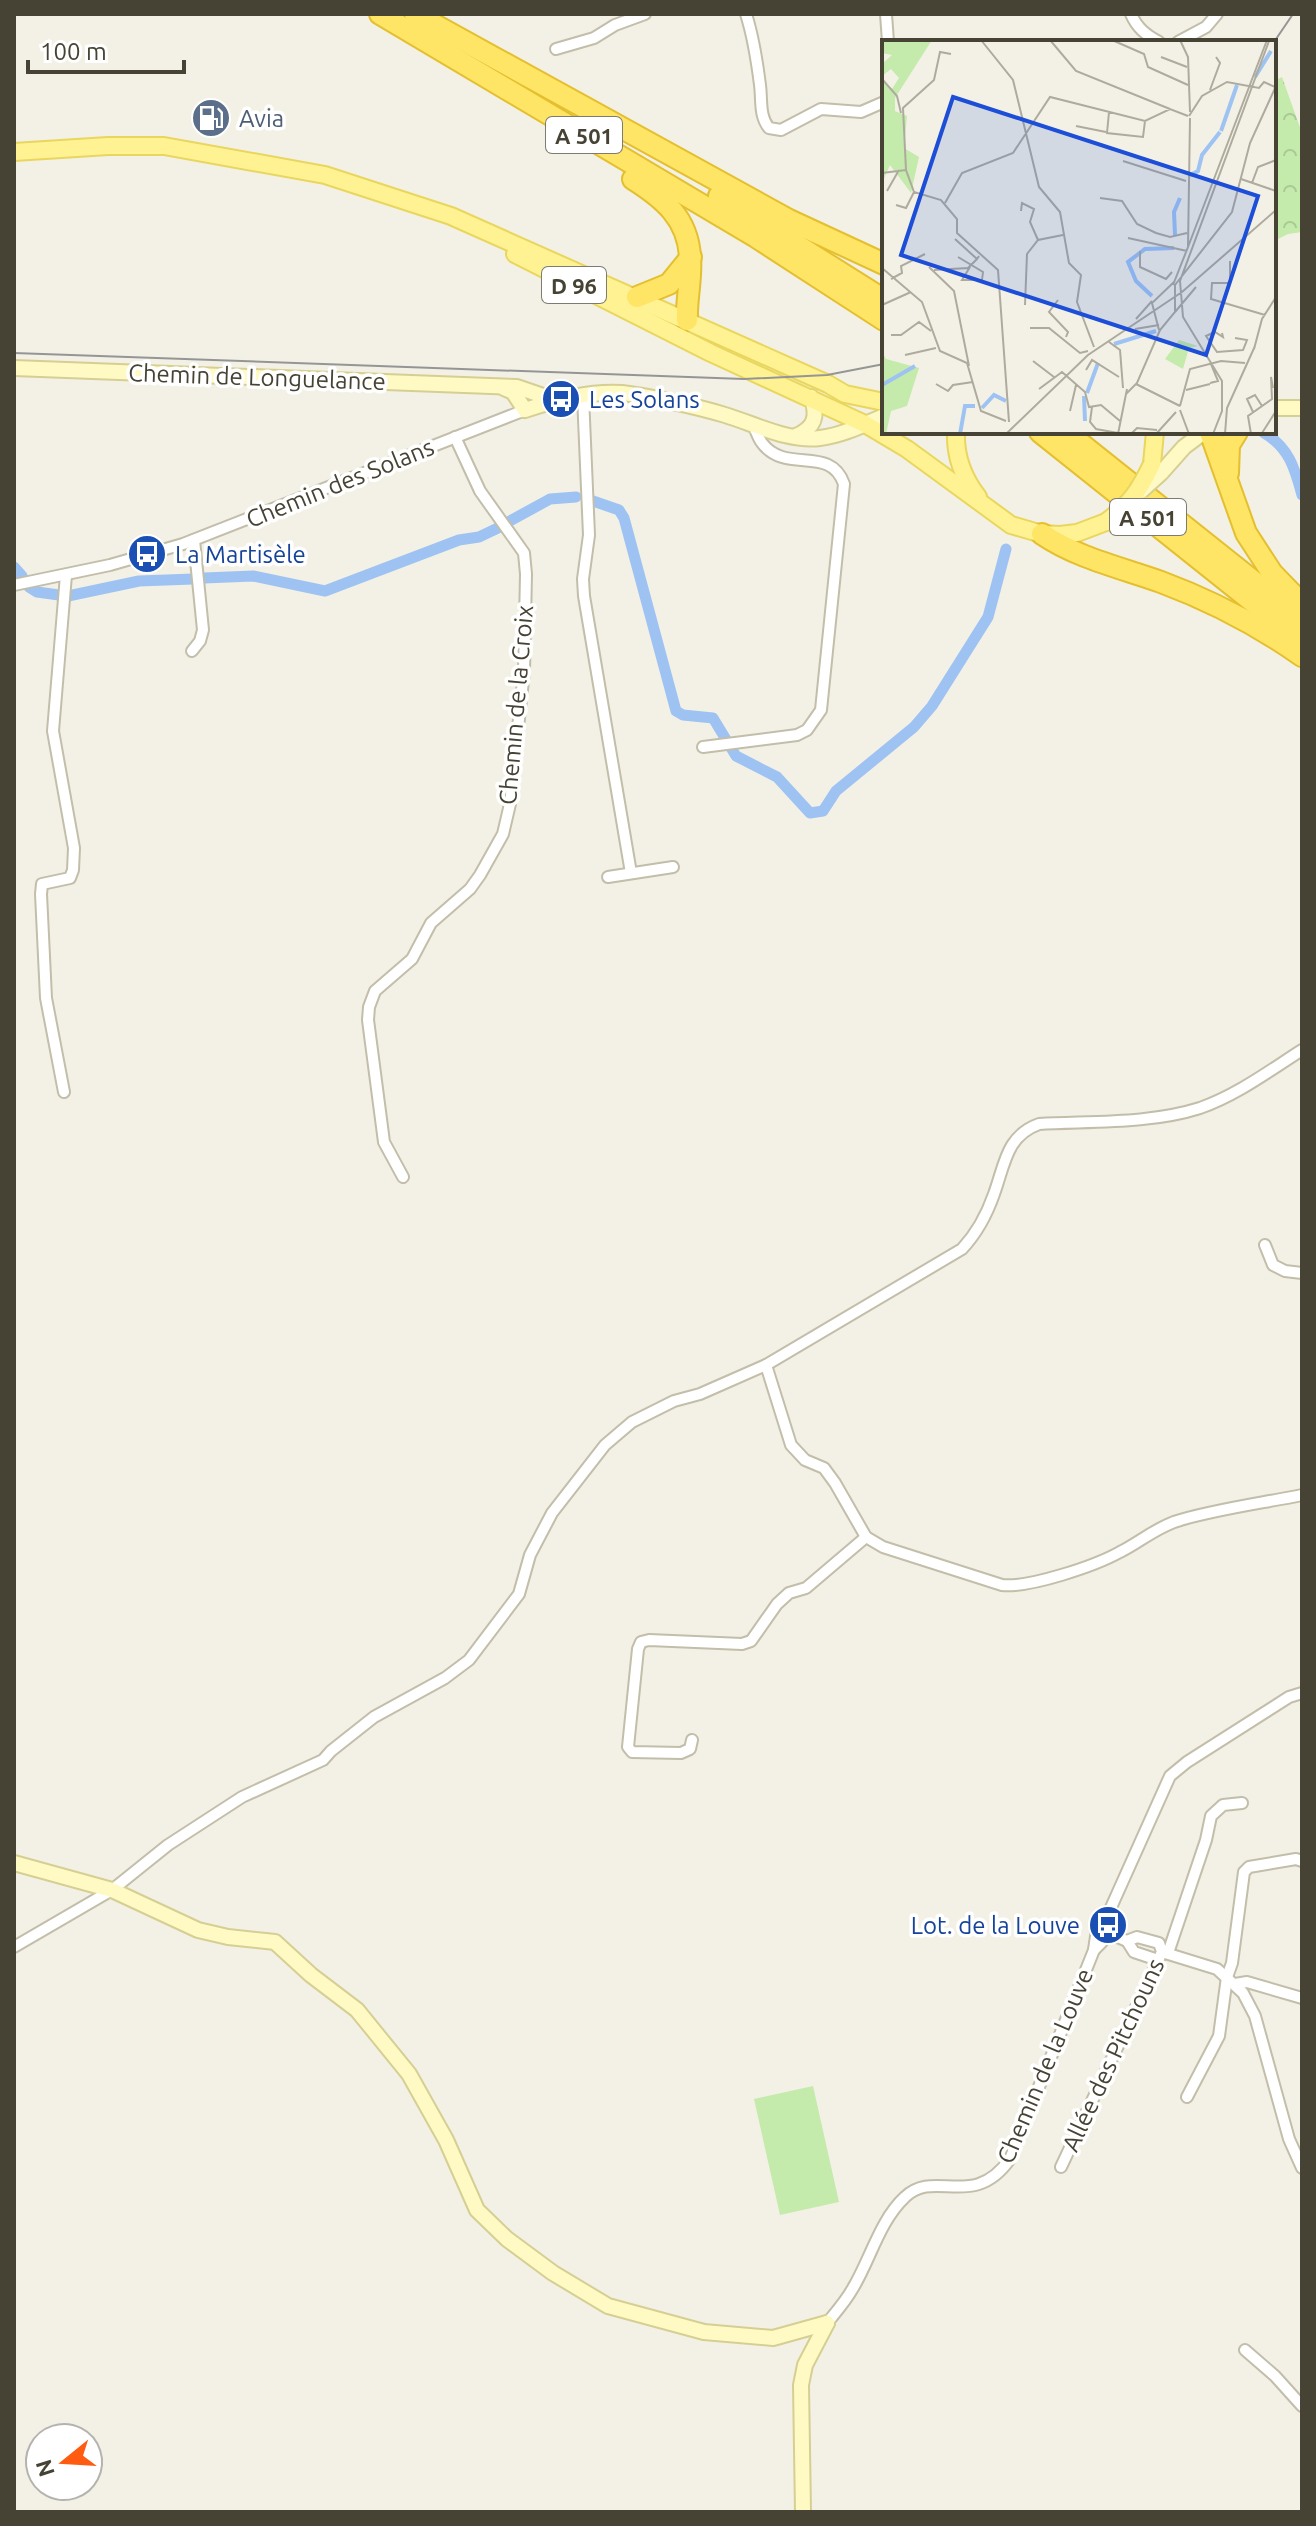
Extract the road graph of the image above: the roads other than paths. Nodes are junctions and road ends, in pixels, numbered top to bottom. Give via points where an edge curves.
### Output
1 (380, 14) edge
2 (645, 14) edge
3 (746, 14) edge
4 (886, 14) edge
5 (1131, 14) edge
6 (1217, 14) edge
7 (414, 24) edge
8 (888, 40) edge
9 (1155, 40) edge
10 (1182, 40) edge
11 (472, 47) junction
12 (556, 49) dead end
13 (882, 103) edge
14 (14, 152) edge
15 (413, 203) junction
16 (691, 257) junction
17 (882, 263) edge
18 (637, 297) junction
19 (882, 299) edge
20 (882, 319) edge
21 (687, 320) junction
22 (744, 364) junction
23 (14, 368) edge
24 (500, 387) junction
25 (803, 393) junction
26 (601, 394) junction
27 (583, 396) junction
28 (555, 400) junction
29 (882, 402) edge
30 (1276, 408) edge
31 (1302, 408) edge
32 (525, 410) junction
33 (882, 417) edge
34 (584, 419) junction
35 (865, 424) junction
36 (753, 425) junction
37 (956, 434) edge
38 (1043, 434) edge
39 (1069, 434) edge
40 (1155, 434) edge
41 (1204, 434) edge
42 (1208, 434) edge
43 (1236, 434) edge
44 (796, 436) junction
45 (455, 437) junction
46 (1156, 468) junction
47 (1229, 489) junction
48 (985, 506) junction
49 (1042, 534) junction
50 (194, 540) junction
51 (66, 575) junction
52 (14, 585) edge
53 (1302, 604) edge
54 (1302, 620) edge
55 (1302, 641) edge
56 (192, 651) dead end
57 (1302, 656) edge
58 (703, 747) dead end
59 (673, 867) dead end
60 (631, 873) junction
61 (608, 877) dead end
62 (1302, 1050) edge
63 (64, 1092) dead end
64 (403, 1177) dead end
65 (1265, 1245) dead end
66 (1302, 1273) edge
67 (766, 1365) junction
68 (1302, 1495) edge
69 (866, 1537) junction
70 (1302, 1693) edge
71 (692, 1740) dead end
72 (1242, 1803) dead end
73 (1302, 1861) edge
74 (14, 1863) edge
75 (112, 1890) junction
76 (1101, 1931) junction
77 (1127, 1941) junction
78 (14, 1947) edge
79 (1162, 1952) junction
80 (1231, 1981) junction
81 (1302, 1998) edge
82 (1187, 2097) dead end
83 (1061, 2167) dead end
84 (1302, 2168) edge
85 (827, 2323) junction
86 (1245, 2350) dead end
87 (1302, 2406) edge
88 (803, 2512) edge

1 - 7 highway, A 501
2 - 12 street
3 - 13 street via 763,119 769,128 781,130 821,109 861,112
4 - 8 street
5 - 9 street
6 - 10 street
7 - 11 highway, A 501
7 - 16 highway via 670,205 686,230
7 - 20 highway, A 501
11 - 17 highway via 789,220
11 - 19 highway, A 501
14 - 15 main road, D 96 via 108,146 186,149 299,169
15 - 18 main road, D 96
15 - 22 main road, D 96
16 - 18 highway via 669,284
16 - 21 highway
18 - 21 main road, D 96
21 - 22 main road via 691,333
21 - 29 main road, D 96 via 845,394
22 - 25 main road, D 96
23 - 24 street, Chemin de Longuelance
24 - 28 street, Chemin de Longuelance via 527,388
24 - 32 street via 513,392
25 - 35 main road, D 96
25 - 44 street via 815,406 814,422
26 - 27 street
26 - 34 street
26 - 36 street via 622,393
27 - 28 street
27 - 34 street
28 - 32 street
30 - 31 street
32 - 45 street, Chemin des Solans
33 - 35 street
34 - 60 street via 589,535 584,596
35 - 44 street via 817,438
35 - 48 main road, D 96
36 - 44 street
36 - 58 street via 762,443 779,456 829,464 844,484 821,710 797,735
37 - 48 main road via 960,463
38 - 55 highway, A 501
39 - 54 highway, A 501
40 - 46 main road
41 - 46 street
42 - 47 highway
43 - 47 highway via 1226,461
45 - 50 street, Chemin des Solans
45 - 64 street, Chemin de la Croix via 480,491 524,553 524,671 503,834 470,889 431,923 412,959 375,991 369,1007 384,1142
46 - 49 main road, bridge via 1125,508 1106,522 1077,533
47 - 53 highway via 1246,533 1272,573
48 - 49 main road via 1011,525
49 - 57 highway via 1066,549 1177,588 1248,620
50 - 51 street, Chemin des Solans
50 - 56 street via 203,630
51 - 52 street, Chemin des Solans
51 - 63 street via 53,731 74,848 73,870 70,878 42,884 41,894 46,998
59 - 60 street
60 - 61 street
62 - 67 street via 1232,1094 1198,1108 1157,1117 1024,1129 1008,1147 993,1197 962,1249
65 - 66 street via 1273,1265
67 - 69 street via 791,1445 805,1460 824,1468
67 - 75 street via 674,1401 632,1422 605,1445 552,1513 530,1555 519,1594 469,1660 374,1717 323,1760 242,1797 168,1845
68 - 69 street via 1177,1521 1147,1533 1121,1552 1015,1586 883,1547
69 - 71 street via 806,1588 789,1593 751,1641 641,1642 628,1747 632,1752 681,1753 690,1749
70 - 76 street, Chemin de la Louve via 1170,1776
72 - 79 street, Allée des Pitchouns via 1223,1805 1211,1816
73 - 80 street via 1244,1872
74 - 75 street
75 - 78 street
75 - 85 street via 198,1930 275,1942 357,2010 409,2074 477,2210 553,2273 608,2306 704,2332 773,2338
76 - 77 street
76 - 85 street, Chemin de la Louve via 1010,2159 990,2181 973,2187 942,2186 905,2196 852,2290
77 - 79 street via 1137,1937
77 - 79 street via 1134,1952
79 - 80 street via 1217,1969
79 - 83 street, Allée des Pitchouns
80 - 81 street
80 - 82 street via 1219,2036
80 - 84 street via 1255,2016
85 - 88 street via 805,2365 801,2385
86 - 87 street

